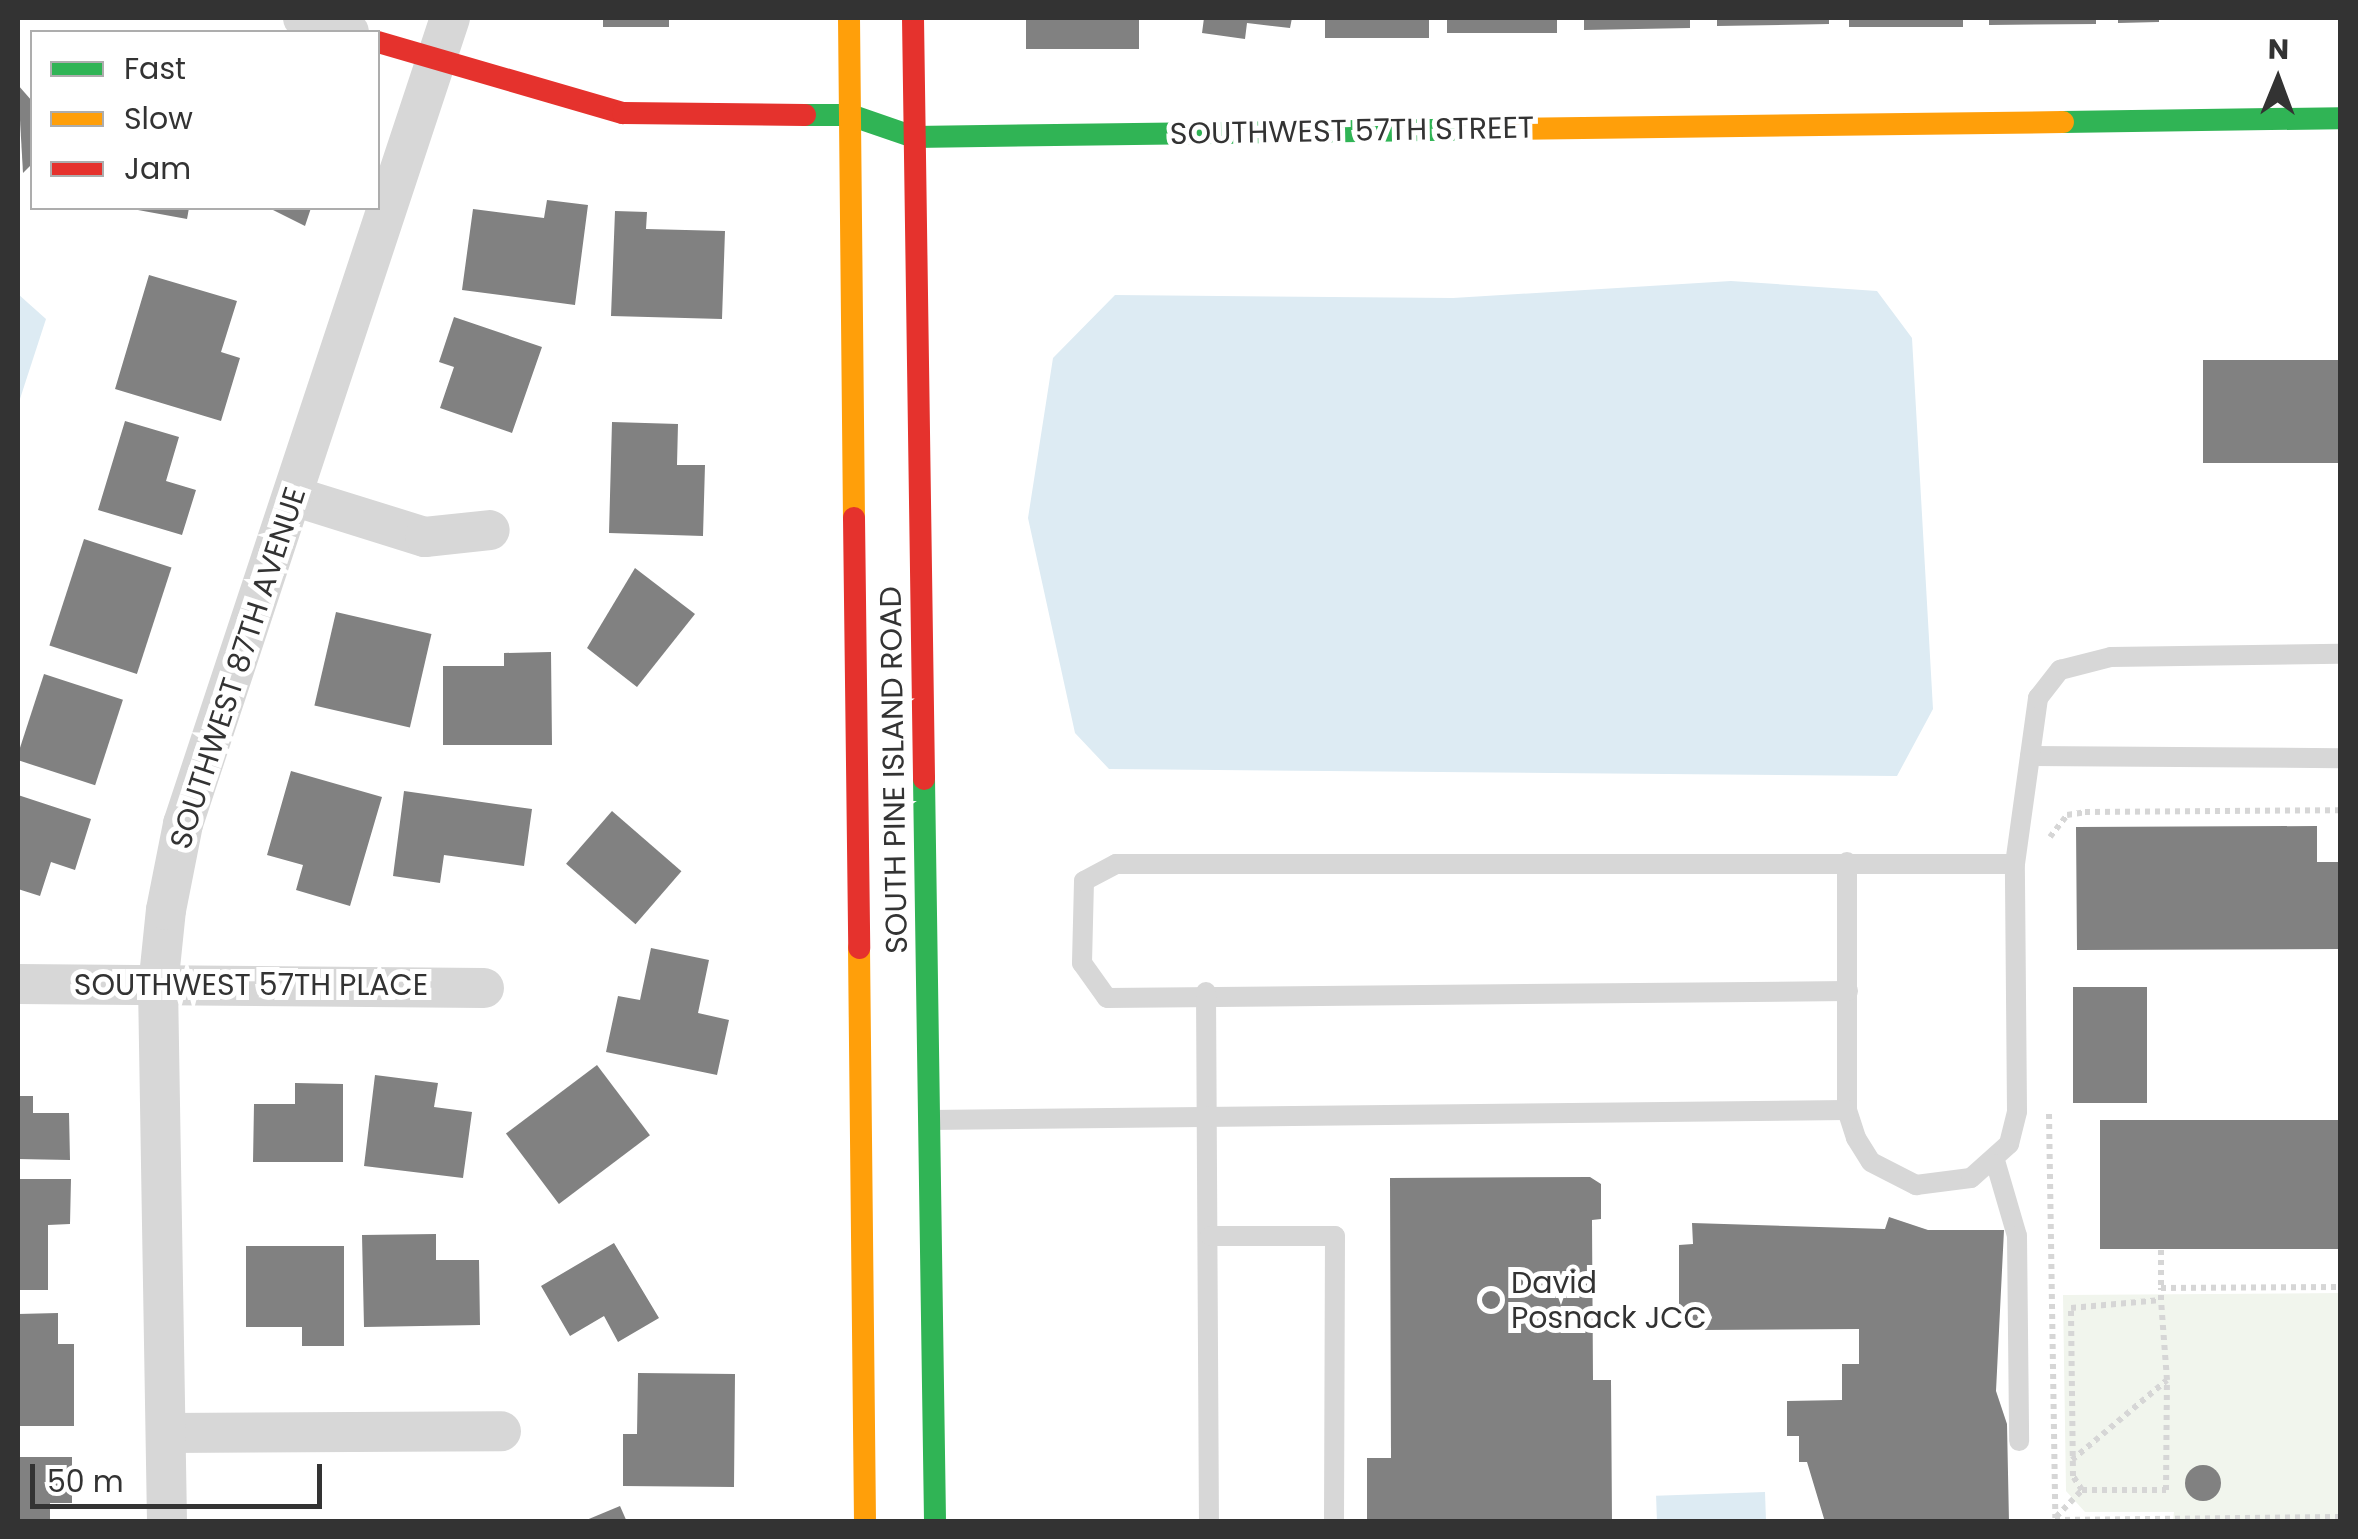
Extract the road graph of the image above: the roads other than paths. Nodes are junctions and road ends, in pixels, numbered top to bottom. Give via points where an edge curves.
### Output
1 (302, 18) edge
2 (450, 18) edge
3 (849, 18) edge
4 (913, 18) edge
5 (341, 30) edge
6 (380, 43) edge
7 (436, 61) junction
8 (850, 115) junction
9 (2340, 118) edge
10 (914, 137) junction
11 (294, 496) junction
12 (490, 530) dead end
13 (2340, 654) edge
14 (2030, 756) junction
15 (2340, 758) edge
16 (1847, 862) junction
17 (2015, 864) junction
18 (18, 984) edge
19 (158, 987) junction
20 (484, 988) dead end
21 (1848, 991) junction
22 (1206, 992) junction
23 (1847, 1110) junction
24 (1210, 1116) junction
25 (930, 1120) junction
26 (1996, 1164) junction
27 (1210, 1236) junction
28 (501, 1431) dead end
29 (166, 1433) junction
30 (2020, 1442) dead end
31 (167, 1522) edge
32 (865, 1522) edge
33 (935, 1522) edge
34 (1209, 1522) edge
35 (1334, 1522) edge

1 - 5 street
2 - 7 street, SOUTHWEST 87TH AVENUE
3 - 8 main road, SOUTH PINE ISLAND ROAD
4 - 10 main road, SOUTH PINE ISLAND ROAD
6 - 7 main road, SOUTHWEST 57TH STREET
7 - 8 main road, SOUTHWEST 57TH STREET via 623,113
7 - 11 street, SOUTHWEST 87TH AVENUE
8 - 10 main road, SOUTHWEST 57TH STREET
8 - 32 main road, SOUTH PINE ISLAND ROAD
9 - 10 main road, SOUTHWEST 57TH STREET
10 - 25 main road, SOUTH PINE ISLAND ROAD
11 - 12 street via 426,537
11 - 19 street, SOUTHWEST 87TH AVENUE via 182,824
13 - 14 lane via 2112,657 2060,670 2038,698
14 - 15 lane
14 - 17 lane
16 - 17 lane
16 - 21 lane
16 - 22 lane via 1116,864 1084,881 1082,963 1106,998
17 - 26 lane via 2017,1111
18 - 19 street, SOUTHWEST 57TH PLACE
19 - 20 street, SOUTHWEST 57TH PLACE
19 - 29 street, SOUTHWEST 87TH AVENUE
21 - 22 lane
21 - 23 lane
22 - 24 lane
23 - 24 lane
23 - 26 lane via 1870,1162 1892,1176 1943,1186
24 - 25 lane
24 - 27 lane
25 - 33 main road, SOUTH PINE ISLAND ROAD
26 - 30 lane via 2016,1236
27 - 34 lane
27 - 35 lane via 1335,1236
28 - 29 street
29 - 31 street, SOUTHWEST 87TH AVENUE

